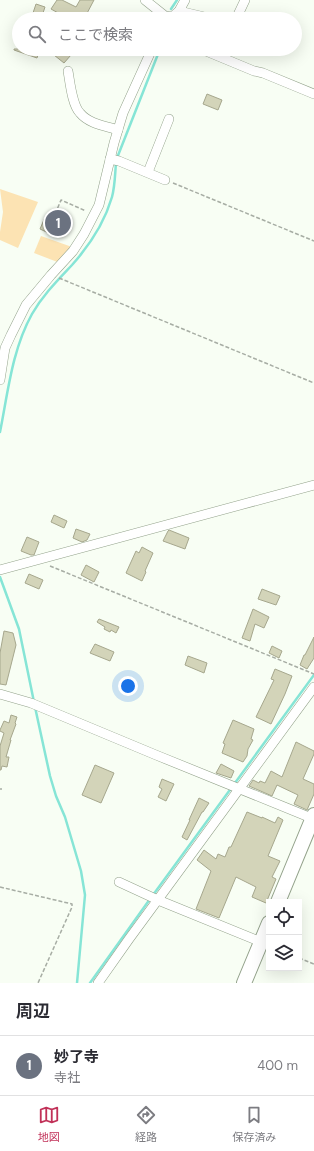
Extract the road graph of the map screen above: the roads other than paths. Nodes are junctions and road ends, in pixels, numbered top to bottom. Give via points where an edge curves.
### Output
1 (145, 0) edge
2 (185, 0) edge
3 (245, 0) edge
4 (178, 11) joint
5 (159, 12) edge
6 (182, 12) edge
7 (239, 12) edge
8 (149, 56) edge
9 (218, 56) edge
10 (68, 71) dead end
11 (314, 94) edge
12 (170, 119) dead end
13 (118, 130) junction
14 (114, 160) junction
15 (148, 172) junction
16 (165, 180) road end
17 (0, 380) edge
18 (314, 485) edge
19 (4, 569) edge
20 (314, 687) edge
21 (0, 694) edge
22 (240, 789) junction
23 (314, 818) edge
24 (119, 882) dead end
25 (279, 899) edge
26 (158, 900) junction
27 (266, 930) edge
28 (261, 942) junction
29 (98, 983) edge
30 (244, 983) edge

1 - 5 street
2 - 4 street
3 - 7 street
4 - 6 street
8 - 13 street
9 - 11 street
10 - 13 street via 80,114 88,120
12 - 15 street
13 - 14 street
14 - 15 street
14 - 17 street via 99,205 84,234 73,251 26,306 10,335 5,348
15 - 16 street
18 - 19 street
20 - 22 street
21 - 22 street via 31,703
22 - 23 street
22 - 26 street
23 - 25 highway
24 - 26 street
26 - 28 street
26 - 29 street
27 - 28 highway
28 - 30 highway

